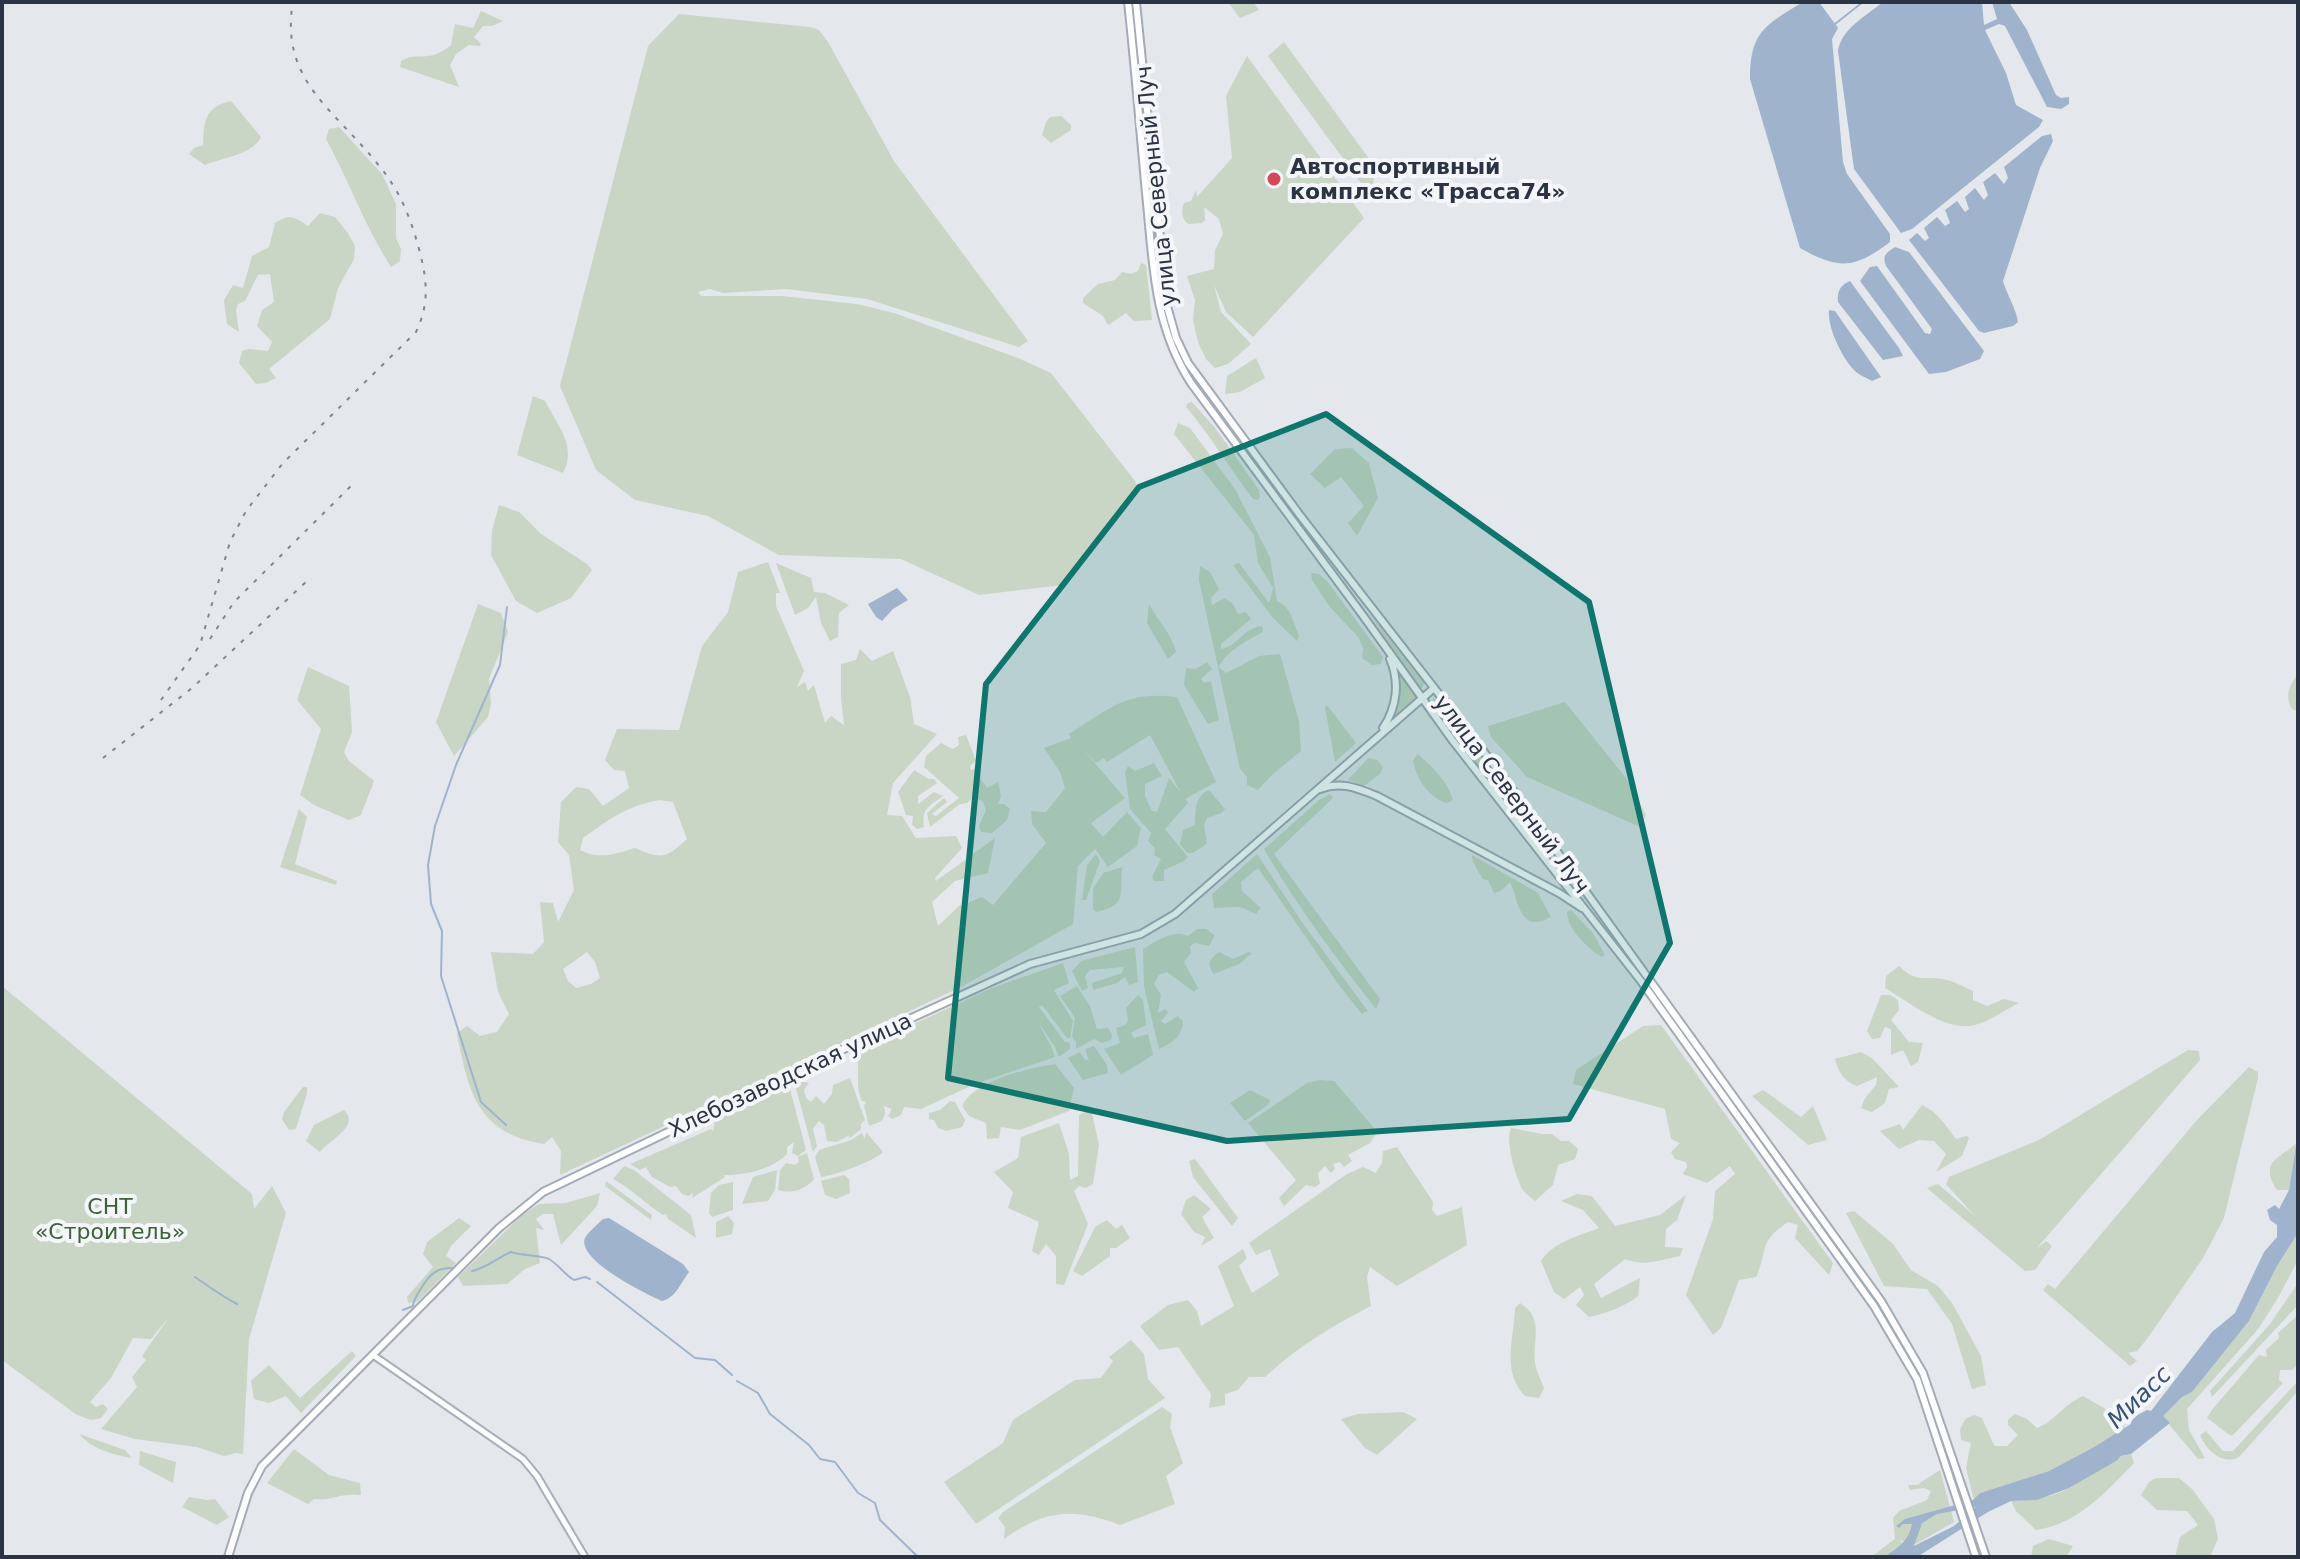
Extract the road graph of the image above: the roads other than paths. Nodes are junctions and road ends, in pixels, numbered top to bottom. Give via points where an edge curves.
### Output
1 (1128, 2) edge
2 (1136, 2) edge
3 (1374, 611) junction
4 (1364, 617) junction
5 (1386, 648) junction
6 (1434, 688) junction
7 (1422, 698) junction
8 (1378, 735) junction
9 (1317, 790) junction
10 (1533, 821) junction
11 (1521, 829) junction
12 (1588, 912) junction
13 (372, 1354) junction
14 (228, 1557) edge
15 (585, 1557) edge
16 (1976, 1557) edge
17 (1986, 1557) edge

1 - 4 main road, улица Северный Луч via 1155,278 1169,344 1191,383
2 - 3 main road, улица Северный Луч via 1163,275 1176,338 1207,390
3 - 4 main road via 1364,609
3 - 6 main road, улица Северный Луч
4 - 5 main road, улица Северный Луч
5 - 7 main road, улица Северный Луч
5 - 8 main road via 1395,671 1395,698
6 - 7 main road, Хлебозаводская улица
6 - 10 main road, улица Северный Луч
7 - 8 main road, Хлебозаводская улица
7 - 11 main road, улица Северный Луч
8 - 9 main road, Хлебозаводская улица
9 - 12 main road via 1348,785 1377,796
9 - 13 main road, Хлебозаводская улица via 1155,928 1030,964 543,1192 499,1228
10 - 11 main road via 1529,830
10 - 17 main road, улица Северный Луч via 1881,1301 1923,1373
11 - 12 main road, улица Северный Луч
12 - 16 main road, улица Северный Луч via 1881,1316 1917,1379
13 - 14 main road, Хлебозаводская улица via 262,1466
13 - 15 main road via 523,1459

